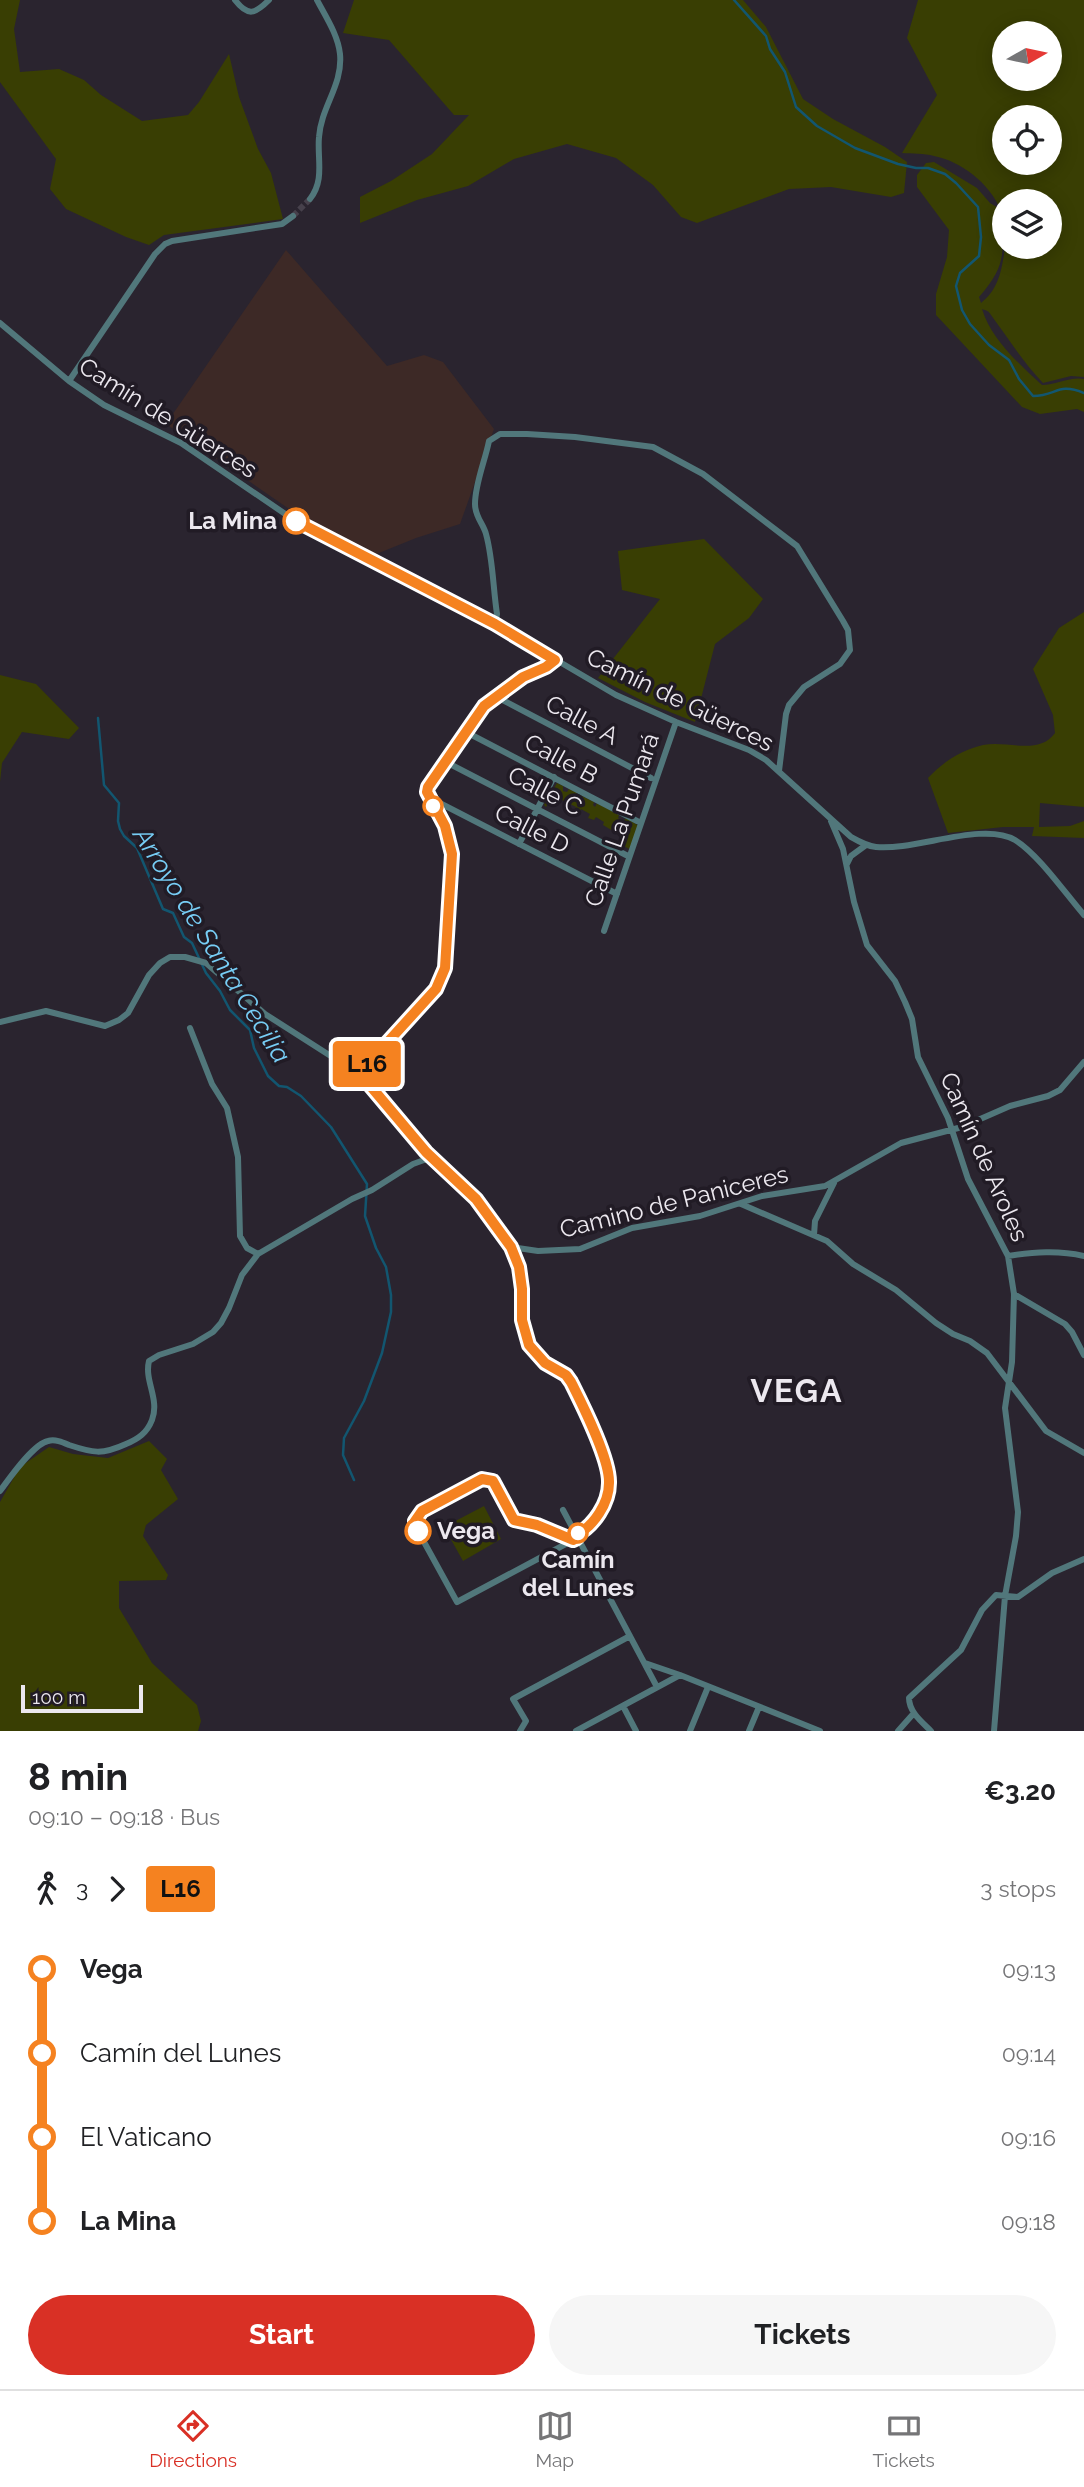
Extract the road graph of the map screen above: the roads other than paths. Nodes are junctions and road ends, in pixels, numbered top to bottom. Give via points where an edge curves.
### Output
1 (235, 0) edge
2 (269, 0) edge
3 (317, 0) edge
4 (310, 199) tunnel mouth
5 (293, 216) tunnel mouth
6 (1, 324) edge
7 (69, 381) junction
8 (495, 624) junction
9 (555, 660) junction
10 (495, 696) junction
11 (676, 722) junction
12 (466, 732) junction
13 (446, 762) junction
14 (779, 771) junction
15 (554, 778) junction
16 (652, 778) dead end
17 (430, 798) junction
18 (537, 809) junction
19 (830, 819) junction
20 (637, 821) dead end
21 (519, 844) junction
22 (866, 845) junction
23 (626, 855) dead end
24 (846, 864) junction
25 (617, 894) junction
26 (1084, 915) edge
27 (604, 931) dead end
28 (0, 1022) edge
29 (190, 1028) dead end
30 (1084, 1062) edge
31 (362, 1076) junction
32 (951, 1129) junction
33 (433, 1160) junction
34 (834, 1183) junction
35 (740, 1204) junction
36 (814, 1235) junction
37 (511, 1247) junction
38 (258, 1254) junction
39 (1008, 1256) junction
40 (1084, 1256) edge
41 (1014, 1294) junction
42 (1084, 1354) edge
43 (1009, 1384) junction
44 (1084, 1452) edge
45 (0, 1491) edge
46 (563, 1510) dead end
47 (575, 1537) junction
48 (1084, 1559) edge
49 (1005, 1596) junction
50 (630, 1636) junction
51 (644, 1662) junction
52 (680, 1675) junction
53 (657, 1687) junction
54 (708, 1687) junction
55 (623, 1706) junction
56 (759, 1707) junction
57 (914, 1713) junction
58 (520, 1731) edge
59 (576, 1731) edge
60 (636, 1731) edge
61 (690, 1731) edge
62 (749, 1731) edge
63 (820, 1731) edge
64 (898, 1731) edge
65 (931, 1731) edge
66 (993, 1731) edge

1 - 2 street via 250,12
3 - 4 street via 338,44 341,69 322,119 319,181
5 - 7 street via 282,224 165,244
6 - 7 street, Camín de Güerces
7 - 8 street, Camín de Güerces via 104,405 181,443 297,522
8 - 9 street, Camín de Güerces
8 - 14 street via 489,547 475,502 489,441 500,435 575,437 663,452 703,474 789,538 848,630 850,650 845,659 804,687 789,705
9 - 10 street
9 - 11 street, Camín de Güerces
10 - 12 street
10 - 16 street, Calle A
11 - 14 street, Camín de Güerces via 749,750
11 - 25 street, Calle La Pumará
12 - 13 street
12 - 15 street, Calle B
13 - 17 street via 428,787
13 - 18 street, Calle C
14 - 19 street, Camín de Güerces
15 - 18 street
15 - 20 street, Calle B
17 - 21 street, Calle D
17 - 31 street via 445,826 452,854 445,968 436,989
18 - 21 street
18 - 23 street, Calle C
19 - 22 street, Camín de Güerces
19 - 24 street, Camín de Aroles
21 - 25 street, Calle D
22 - 24 street
22 - 26 street via 893,847 983,834 1012,838
24 - 32 street, Camín de Aroles via 867,945 905,1002 918,1057
25 - 27 street, Calle La Pumará
28 - 31 street via 46,1011 112,1024 128,1013 160,963 178,956 206,963 265,1014
29 - 38 street via 212,1084 228,1108 238,1157 240,1236 247,1248
30 - 32 street, Camino de Paniceres via 1060,1090
31 - 33 street
32 - 34 street, Camino de Paniceres via 901,1143
32 - 39 street, Camín de Aroles via 968,1179
33 - 37 street via 467,1189
33 - 38 street via 413,1164
34 - 35 street, Camino de Paniceres
34 - 36 street via 815,1221
35 - 36 street
35 - 37 street, Camino de Paniceres via 632,1228 580,1249
36 - 43 street via 936,1323 970,1340 987,1353
37 - 47 street via 519,1267 524,1334 537,1356 571,1382 609,1475 602,1508
38 - 45 street via 213,1332 149,1361 155,1411 139,1439 104,1452 47,1441 37,1446
39 - 40 street via 1037,1251
39 - 41 street, Camín de Aroles
41 - 42 street via 1065,1324
41 - 43 street, Camín de Aroles
43 - 44 street via 1046,1431
43 - 49 street, Camín de Aroles via 1005,1408 1018,1512
46 - 47 street
47 - 47 street via 514,1520 493,1481 482,1479 422,1511 415,1521 457,1602
47 - 50 street
48 - 49 street via 1052,1573 1018,1597
49 - 57 street via 996,1595 982,1610 961,1650 911,1694 908,1703
49 - 66 street, Camín de Aroles
50 - 51 street
50 - 58 street via 513,1699 526,1721
51 - 52 street
51 - 53 street
52 - 53 street
52 - 54 street
53 - 55 street
54 - 56 street
54 - 61 street
55 - 59 street
55 - 60 street
56 - 62 street
56 - 63 street
57 - 64 street
57 - 65 street

